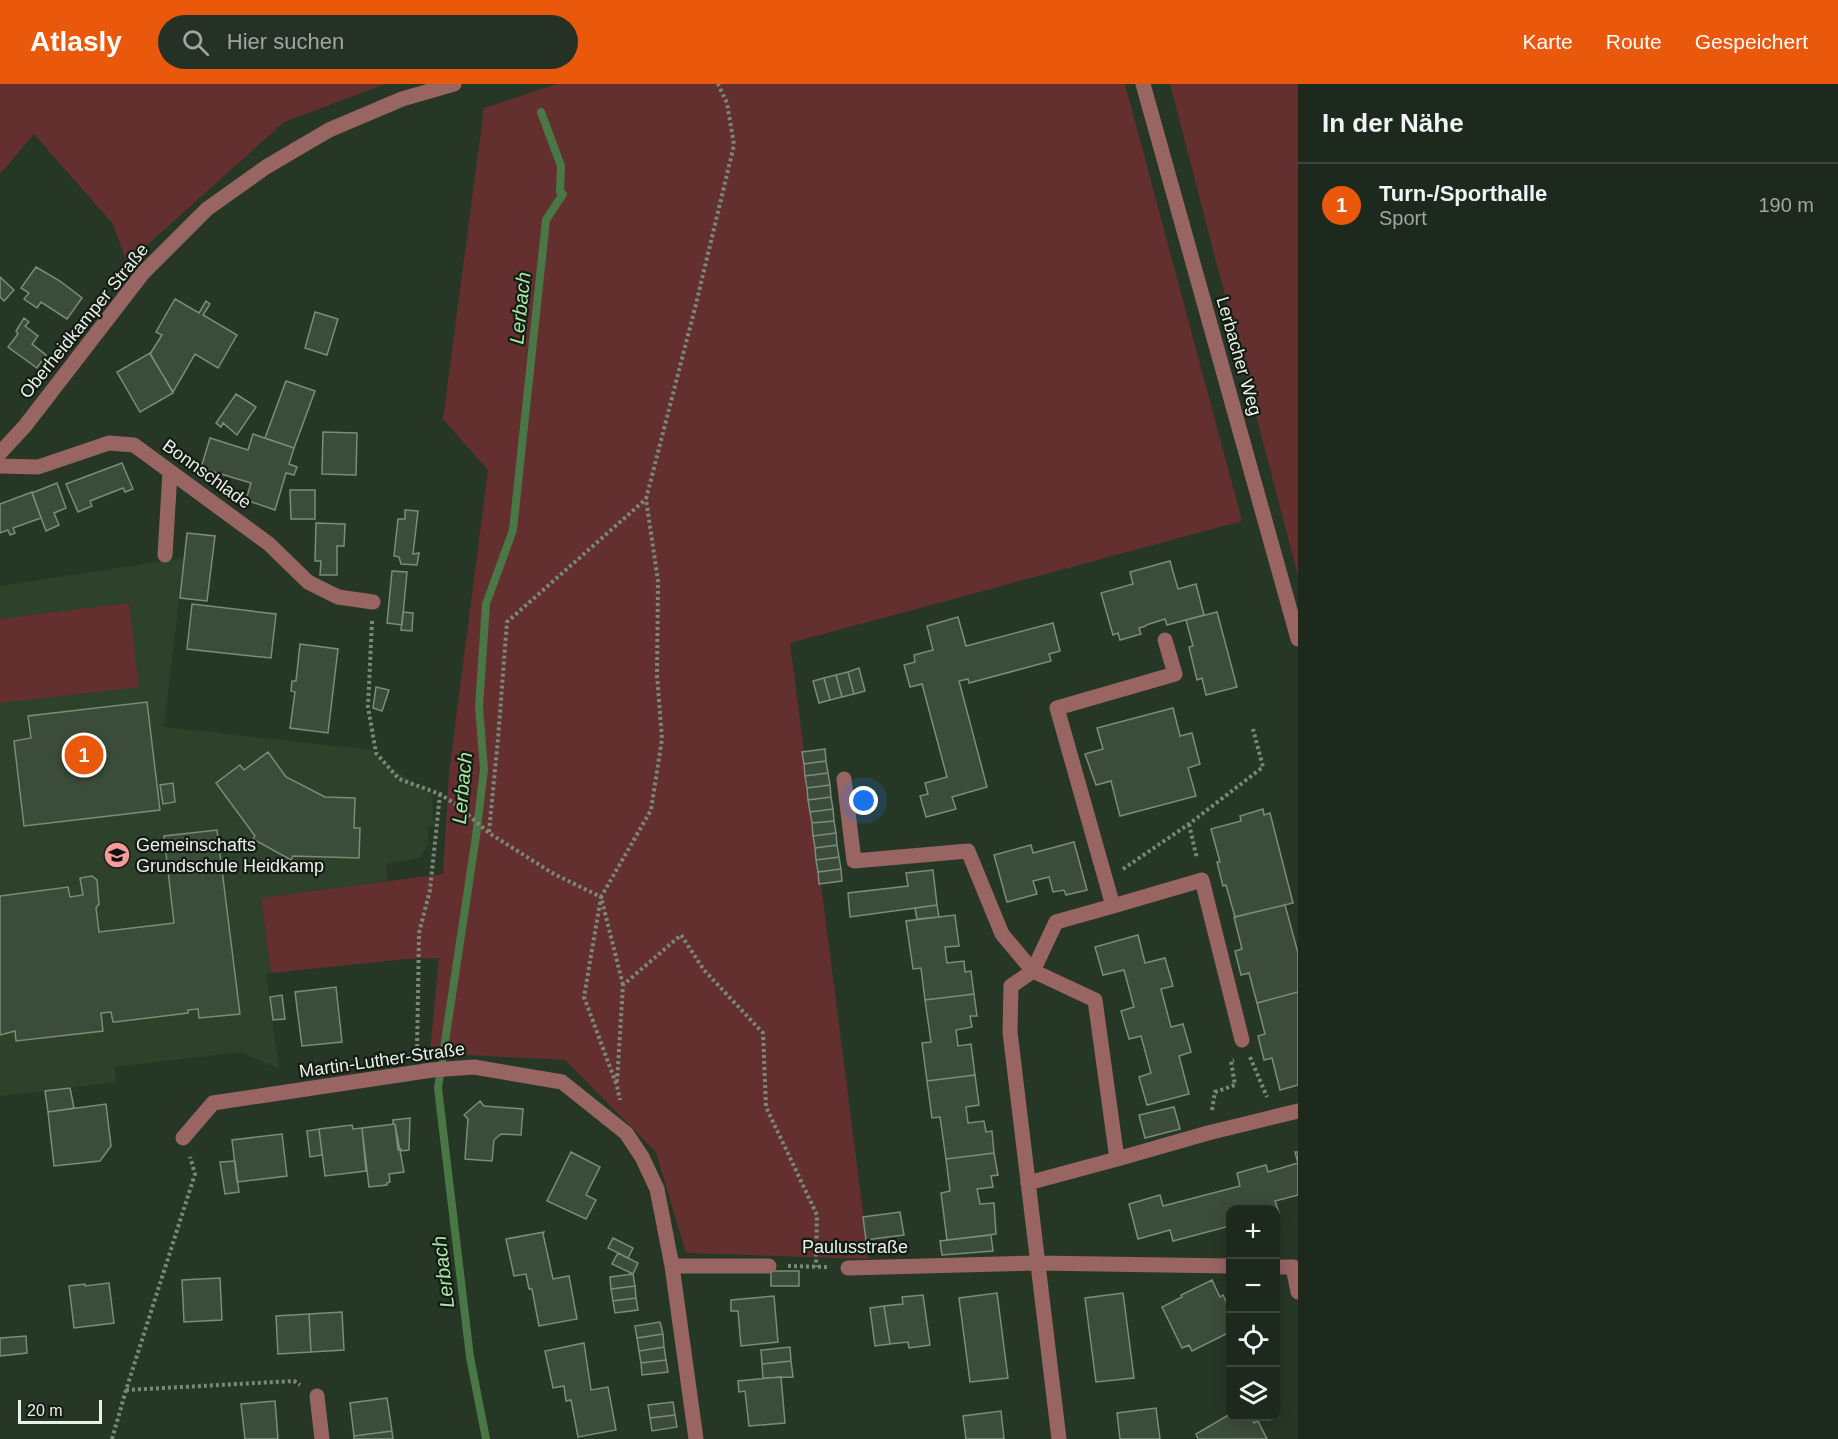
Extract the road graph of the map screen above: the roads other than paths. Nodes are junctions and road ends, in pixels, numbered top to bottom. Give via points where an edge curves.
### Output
1 (454, 84) edge
2 (1143, 84) edge
3 (0, 453) edge
4 (0, 466) edge
5 (170, 472) junction
6 (165, 555) dead end
7 (373, 602) road end
8 (1298, 639) edge
9 (1165, 640) dead end
10 (844, 779) dead end
11 (1113, 906) junction
12 (1033, 971) junction
13 (1245, 1047) road end
14 (1298, 1112) edge
15 (183, 1138) road end
16 (1118, 1159) junction
17 (1028, 1183) junction
18 (1037, 1263) junction
19 (672, 1266) junction
20 (769, 1266) road end
21 (1226, 1266) edge
22 (1280, 1267) edge
23 (848, 1268) road end
24 (1298, 1292) edge
25 (317, 1396) road end
26 (322, 1439) edge
27 (696, 1439) edge
28 (1059, 1439) edge

1 - 3 street, Oberheidkamper Straße via 402,99 329,130 266,167 207,210 143,273
2 - 8 street, Lerbacher Weg
4 - 5 street, Bonnschlade via 38,467 109,443 134,445
5 - 6 street
5 - 7 street, Bonnschlade via 269,543 308,582 338,597
9 - 11 street via 1175,674 1058,708
10 - 12 street via 854,861 968,851 1002,934
11 - 12 street via 1056,922
11 - 13 street via 1202,880
12 - 16 street via 1095,1000
12 - 17 street via 1011,986 1010,1032
14 - 16 street
15 - 19 street, Martin-Luther-Straße via 213,1103 474,1067 562,1082 626,1133 642,1157 657,1189
16 - 17 street
17 - 18 street
18 - 21 street, Paulusstraße
18 - 23 street, Paulusstraße
18 - 28 street
19 - 20 street
19 - 27 street, Martin-Luther-Straße
22 - 24 street via 1293,1267
25 - 26 street

